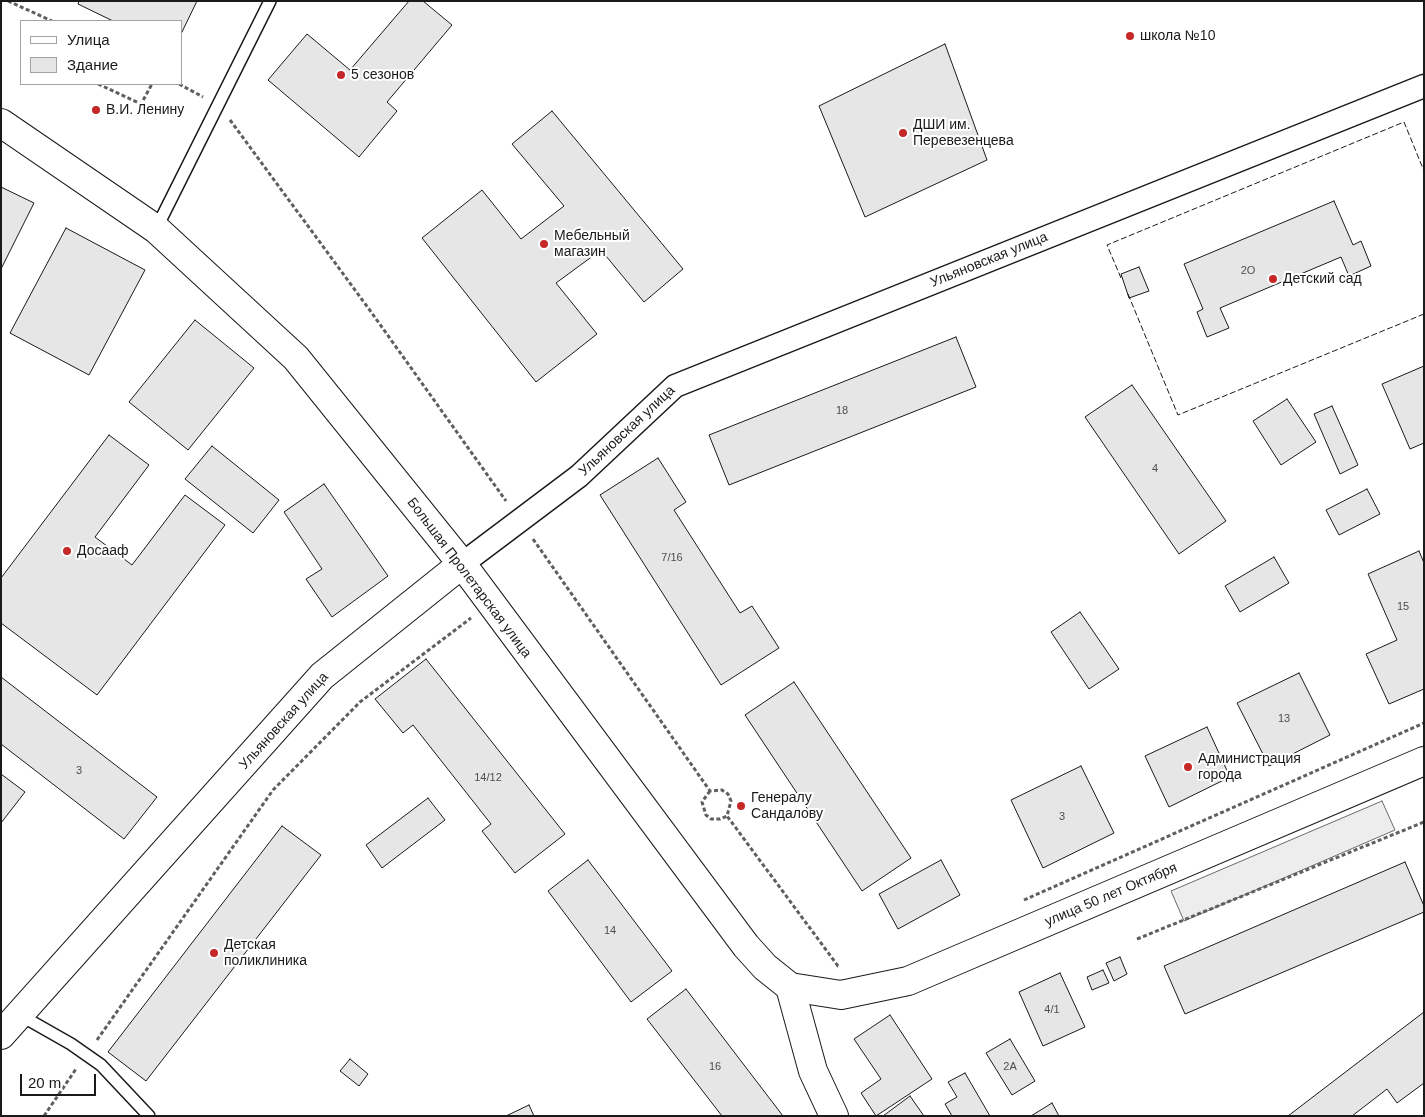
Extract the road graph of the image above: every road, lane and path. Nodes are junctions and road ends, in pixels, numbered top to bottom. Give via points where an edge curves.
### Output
1 (8, 1) edge
2 (270, 1) edge
3 (50, 20) edge
4 (100, 85) edge
5 (151, 85) edge
6 (181, 85) edge
7 (1424, 86) edge
8 (219, 105) junction
9 (1, 123) edge
10 (156, 229) junction
11 (519, 519) junction
12 (462, 564) junction
13 (490, 604) junction
14 (1424, 723) edge
15 (1424, 761) edge
16 (710, 791) junction
17 (727, 816) junction
18 (1424, 822) edge
19 (1022, 901) dead end
20 (1137, 939) dead end
21 (847, 964) dead end
22 (790, 987) junction
23 (20, 1014) junction
24 (1, 1035) edge
25 (86, 1055) junction
26 (44, 1116) edge
27 (149, 1116) edge
28 (834, 1116) edge

1 - 3 path
2 - 8 lane
4 - 5 path via 141,104
6 - 8 path
7 - 11 street, Ульяновская улица via 675,386 579,476
8 - 10 lane
8 - 11 path
9 - 10 main road, Большая Пролетарская улица
10 - 12 main road, Большая Пролетарская улица via 296,358
11 - 12 street, Ульяновская улица
11 - 16 path
12 - 13 main road, Большая Пролетарская улица
12 - 23 main road, Ульяновская улица via 322,676
13 - 22 main road, Большая Пролетарская улица via 746,946
13 - 25 path via 360,702 273,790
14 - 19 path
15 - 22 main road, улица 50 лет Октября via 908,981 842,995
16 - 17 path via 716,789 728,794 731,809
16 - 17 path via 702,802 706,815 711,819
17 - 21 path via 838,966
18 - 20 path
22 - 28 main road via 813,1071
23 - 24 main road, Ульяновская улица
23 - 25 lane
25 - 26 path
25 - 27 lane via 101,1065

